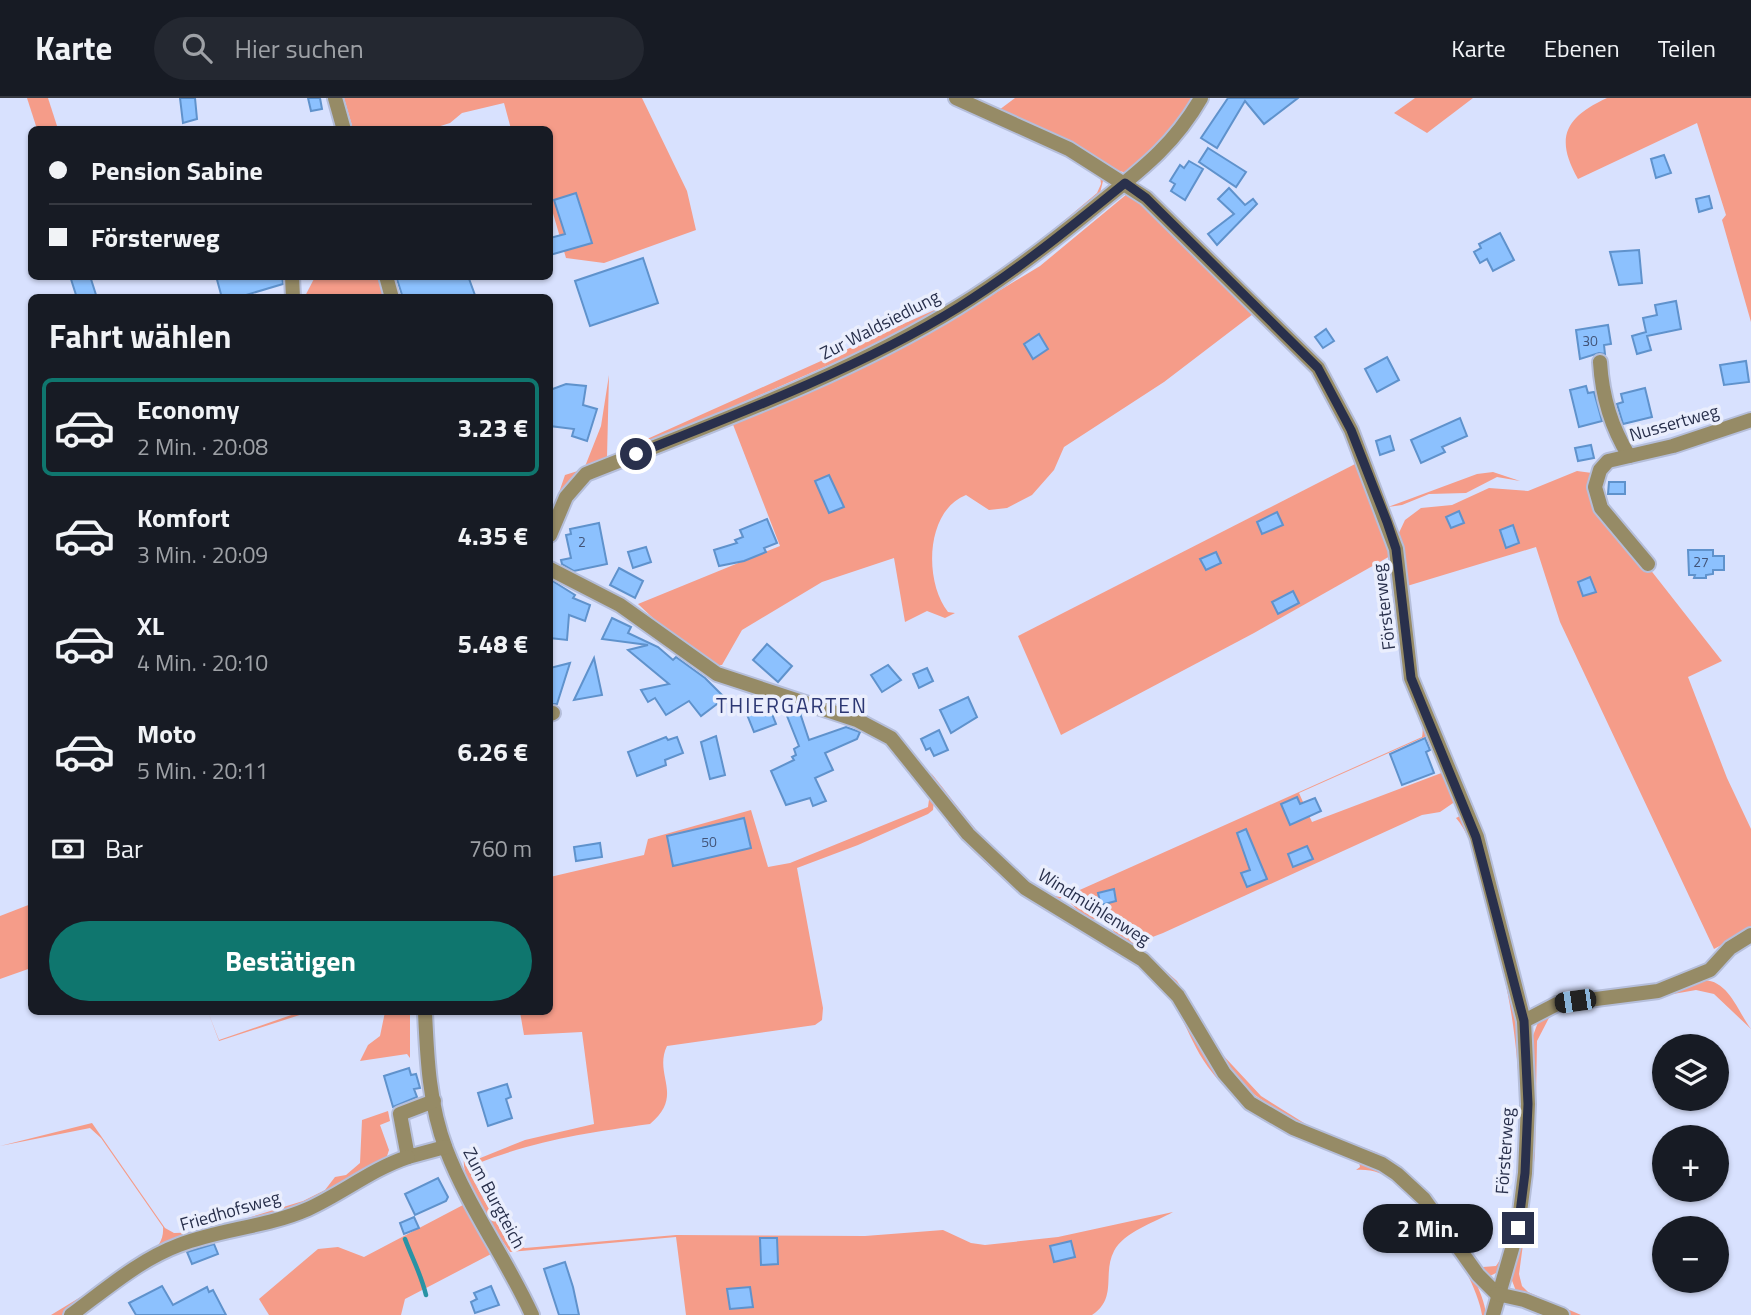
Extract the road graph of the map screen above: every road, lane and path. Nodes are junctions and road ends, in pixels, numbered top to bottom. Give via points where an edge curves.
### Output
1 (335, 98) edge
2 (956, 98) edge
3 (1201, 98) edge
4 (343, 126) edge
5 (1125, 183) junction
6 (1600, 362) dead end
7 (1751, 420) edge
8 (1629, 456) junction
9 (553, 528) edge
10 (1648, 564) dead end
11 (553, 571) edge
12 (1751, 935) edge
13 (425, 1015) edge
14 (1524, 1021) junction
15 (434, 1101) junction
16 (445, 1147) junction
17 (408, 1157) junction
18 (1497, 1293) junction
19 (71, 1315) edge
20 (532, 1315) edge
21 (1493, 1315) edge
22 (1562, 1315) edge

1 - 4 street
2 - 5 street, Försterweg via 1069,149
3 - 5 street, Zur Waldsiedlung via 1174,139
5 - 9 street, Zur Waldsiedlung via 1036,256 957,308 787,392 586,474 566,496
5 - 14 street, Försterweg via 1146,198 1318,368 1343,412 1396,549 1411,678 1476,837
6 - 8 street via 1614,431
7 - 8 street, Nussertweg
8 - 10 street, Nussertweg via 1608,461 1595,487 1601,508
11 - 18 street, Windmühlenweg via 620,606 717,674 847,717 891,738 968,834 1025,888 1143,960 1178,996 1224,1073 1250,1103 1293,1128 1397,1174 1424,1199 1478,1275
12 - 14 street via 1730,948 1710,970 1658,991 1557,1004
13 - 15 street, Zum Burgteich
14 - 18 street, Försterweg via 1525,1173 1518,1228
15 - 16 street, Zum Burgteich
15 - 17 street via 400,1114
16 - 17 street, Friedhofsweg
16 - 20 street, Zum Burgteich
17 - 19 street, Friedhofsweg via 382,1166 306,1210 152,1256
18 - 21 street, Försterweg
18 - 22 street

